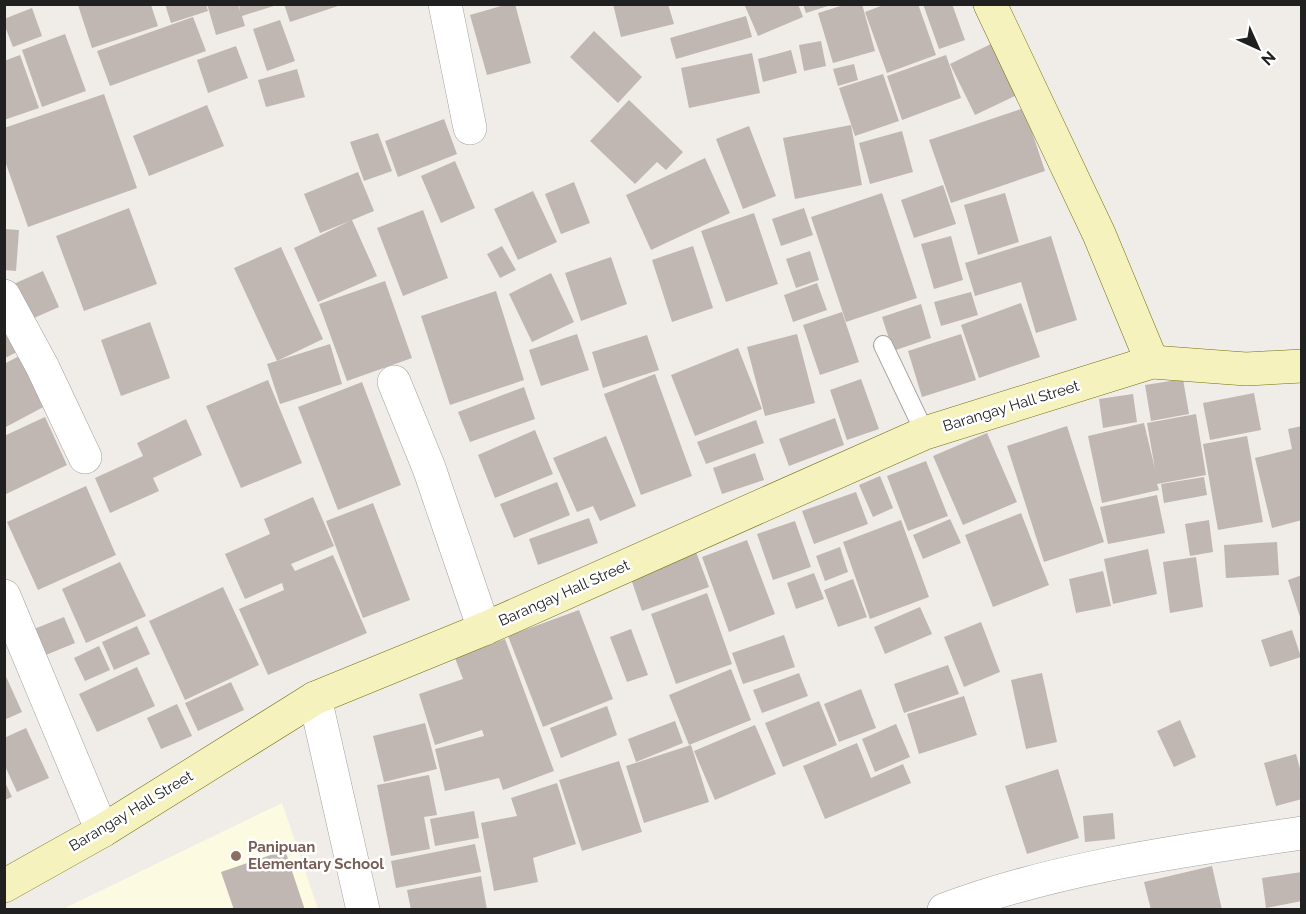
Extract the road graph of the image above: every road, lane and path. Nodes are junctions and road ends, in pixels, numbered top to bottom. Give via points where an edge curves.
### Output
1 (445, 4) edge
2 (990, 4) edge
3 (470, 128) dead end
4 (4, 296) edge
5 (883, 345) dead end
6 (1152, 362) junction
7 (1302, 366) edge
8 (394, 382) dead end
9 (925, 433) junction
10 (85, 457) dead end
11 (4, 596) edge
12 (484, 629) junction
13 (315, 698) junction
14 (102, 831) junction
15 (1302, 833) edge
16 (4, 886) edge
17 (363, 909) edge
18 (944, 909) edge

1 - 3 street
2 - 6 main road via 1099,234
4 - 10 street
5 - 9 lane
6 - 7 main road via 1246,369
6 - 9 main road, Barangay Hall Street
8 - 12 street via 429,468
9 - 12 main road, Barangay Hall Street
11 - 14 street
12 - 13 main road, Barangay Hall Street
13 - 14 main road, Barangay Hall Street
13 - 17 street
14 - 16 main road, Barangay Hall Street
15 - 18 street via 1080,871

